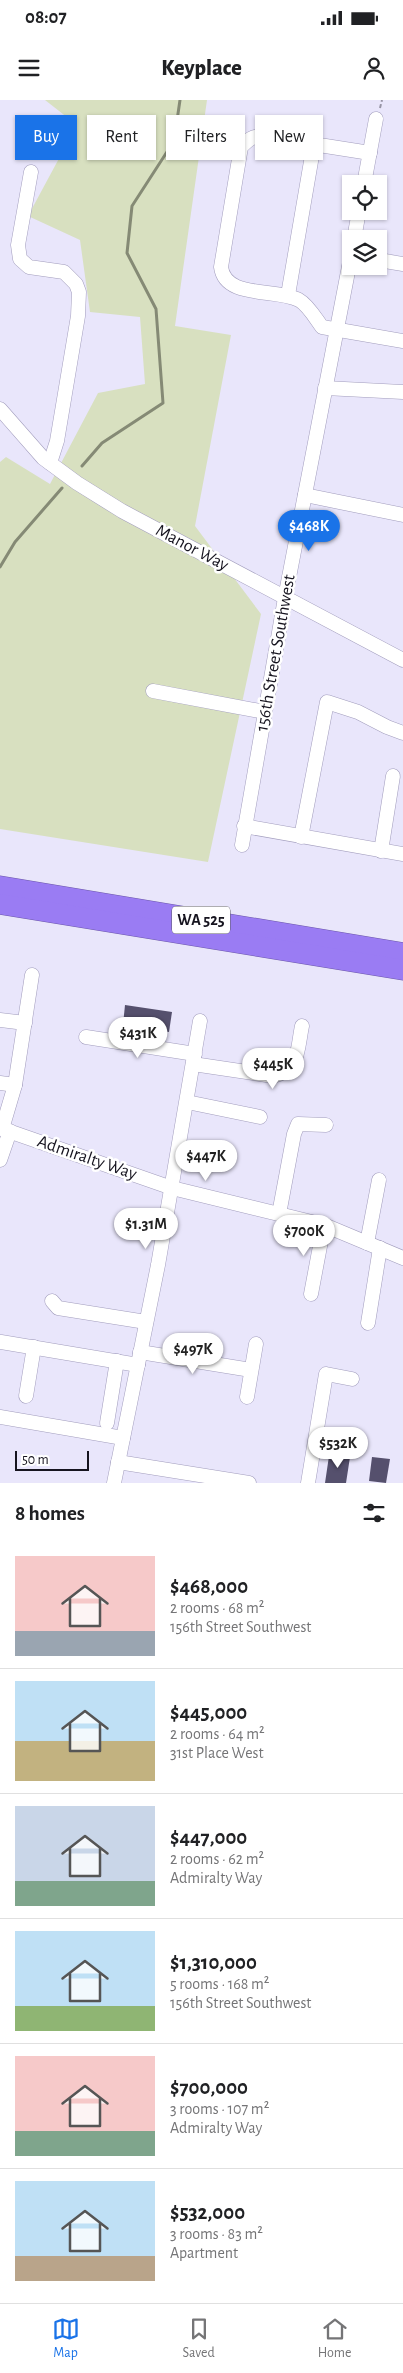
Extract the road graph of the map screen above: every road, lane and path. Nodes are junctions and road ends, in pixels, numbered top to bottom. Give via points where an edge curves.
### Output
1 (376, 119) dead end
2 (255, 136) edge
3 (323, 145) edge
4 (370, 152) junction
5 (311, 160) edge
6 (31, 172) dead end
7 (366, 175) edge
8 (387, 261) edge
9 (403, 264) edge
10 (347, 275) edge
11 (288, 296) junction
12 (336, 330) junction
13 (403, 341) edge
14 (325, 388) junction
15 (403, 392) edge
16 (0, 410) edge
17 (50, 463) junction
18 (304, 495) junction
19 (403, 515) edge
20 (285, 598) junction
21 (403, 660) edge
22 (153, 691) dead end
23 (265, 712) junction
24 (403, 733) edge
25 (393, 776) dead end
26 (244, 826) junction
27 (301, 837) junction
28 (242, 845) dead end
29 (381, 850) junction
30 (403, 854) edge
31 (0, 886) edge
32 (0, 904) edge
33 (403, 953) edge
34 (403, 970) edge
35 (32, 975) dead end
36 (0, 1020) edge
37 (200, 1021) dead end
38 (24, 1023) junction
39 (302, 1026) dead end
40 (86, 1037) dead end
41 (194, 1059) junction
42 (0, 1083) edge
43 (15, 1085) junction
44 (186, 1102) junction
45 (260, 1116) dead end
46 (326, 1125) dead end
47 (4, 1129) edge
48 (0, 1160) edge
49 (379, 1180) dead end
50 (172, 1188) junction
51 (279, 1214) junction
52 (324, 1225) junction
53 (367, 1243) junction
54 (380, 1248) junction
55 (403, 1258) edge
56 (311, 1294) dead end
57 (52, 1301) dead end
58 (146, 1322) junction
59 (368, 1323) dead end
60 (1, 1342) edge
61 (256, 1344) dead end
62 (34, 1347) junction
63 (139, 1358) junction
64 (117, 1362) junction
65 (251, 1370) junction
66 (352, 1378) dead end
67 (26, 1396) dead end
68 (247, 1397) dead end
69 (0, 1418) edge
70 (108, 1424) dead end
71 (123, 1438) junction
72 (118, 1462) junction
73 (114, 1483) edge
74 (248, 1483) edge
75 (308, 1483) edge

1 - 4 street
2 - 11 street via 241,147 222,276 236,288
3 - 4 street
4 - 7 street
5 - 11 street
6 - 17 street via 18,245 20,259 29,267 64,272 72,278 79,292 78,316 57,441
8 - 9 street
10 - 12 street, 156th Street Southwest
11 - 12 street via 302,301 322,327
12 - 13 street
12 - 14 street, 156th Street Southwest
14 - 15 street
14 - 18 street, 156th Street Southwest
16 - 17 street, Manor Way
17 - 20 street, Manor Way via 122,510
18 - 19 street
18 - 20 street, 156th Street Southwest
20 - 21 street, Manor Way
20 - 23 street, 156th Street Southwest
22 - 23 street
23 - 26 street, 156th Street Southwest
24 - 27 street via 327,702
25 - 29 street
26 - 27 street
26 - 28 street, 156th Street Southwest
27 - 29 street
29 - 30 street
31 - 33 highway, WA 525
32 - 34 highway, WA 525
35 - 38 street
36 - 38 street
37 - 41 street
38 - 43 street
39 - 41 street via 294,1064 284,1073 273,1076
40 - 41 street
41 - 44 street
42 - 43 street
43 - 47 street
44 - 45 street
44 - 50 street
46 - 51 street via 298,1124 289,1150
47 - 48 street
47 - 50 street, Admiralty Way
49 - 53 street
50 - 51 street, Admiralty Way
50 - 58 street
51 - 52 street, Admiralty Way
52 - 53 street, Admiralty Way
52 - 56 street
53 - 54 street, Admiralty Way
54 - 55 street, Admiralty Way
54 - 59 street
57 - 58 street via 58,1308
58 - 63 street
60 - 62 street
61 - 65 street
62 - 64 street
62 - 67 street
63 - 64 street
63 - 65 street
63 - 71 street
64 - 70 street
65 - 68 street
66 - 75 street via 326,1374
69 - 71 street
71 - 72 street
72 - 73 street
72 - 74 street

